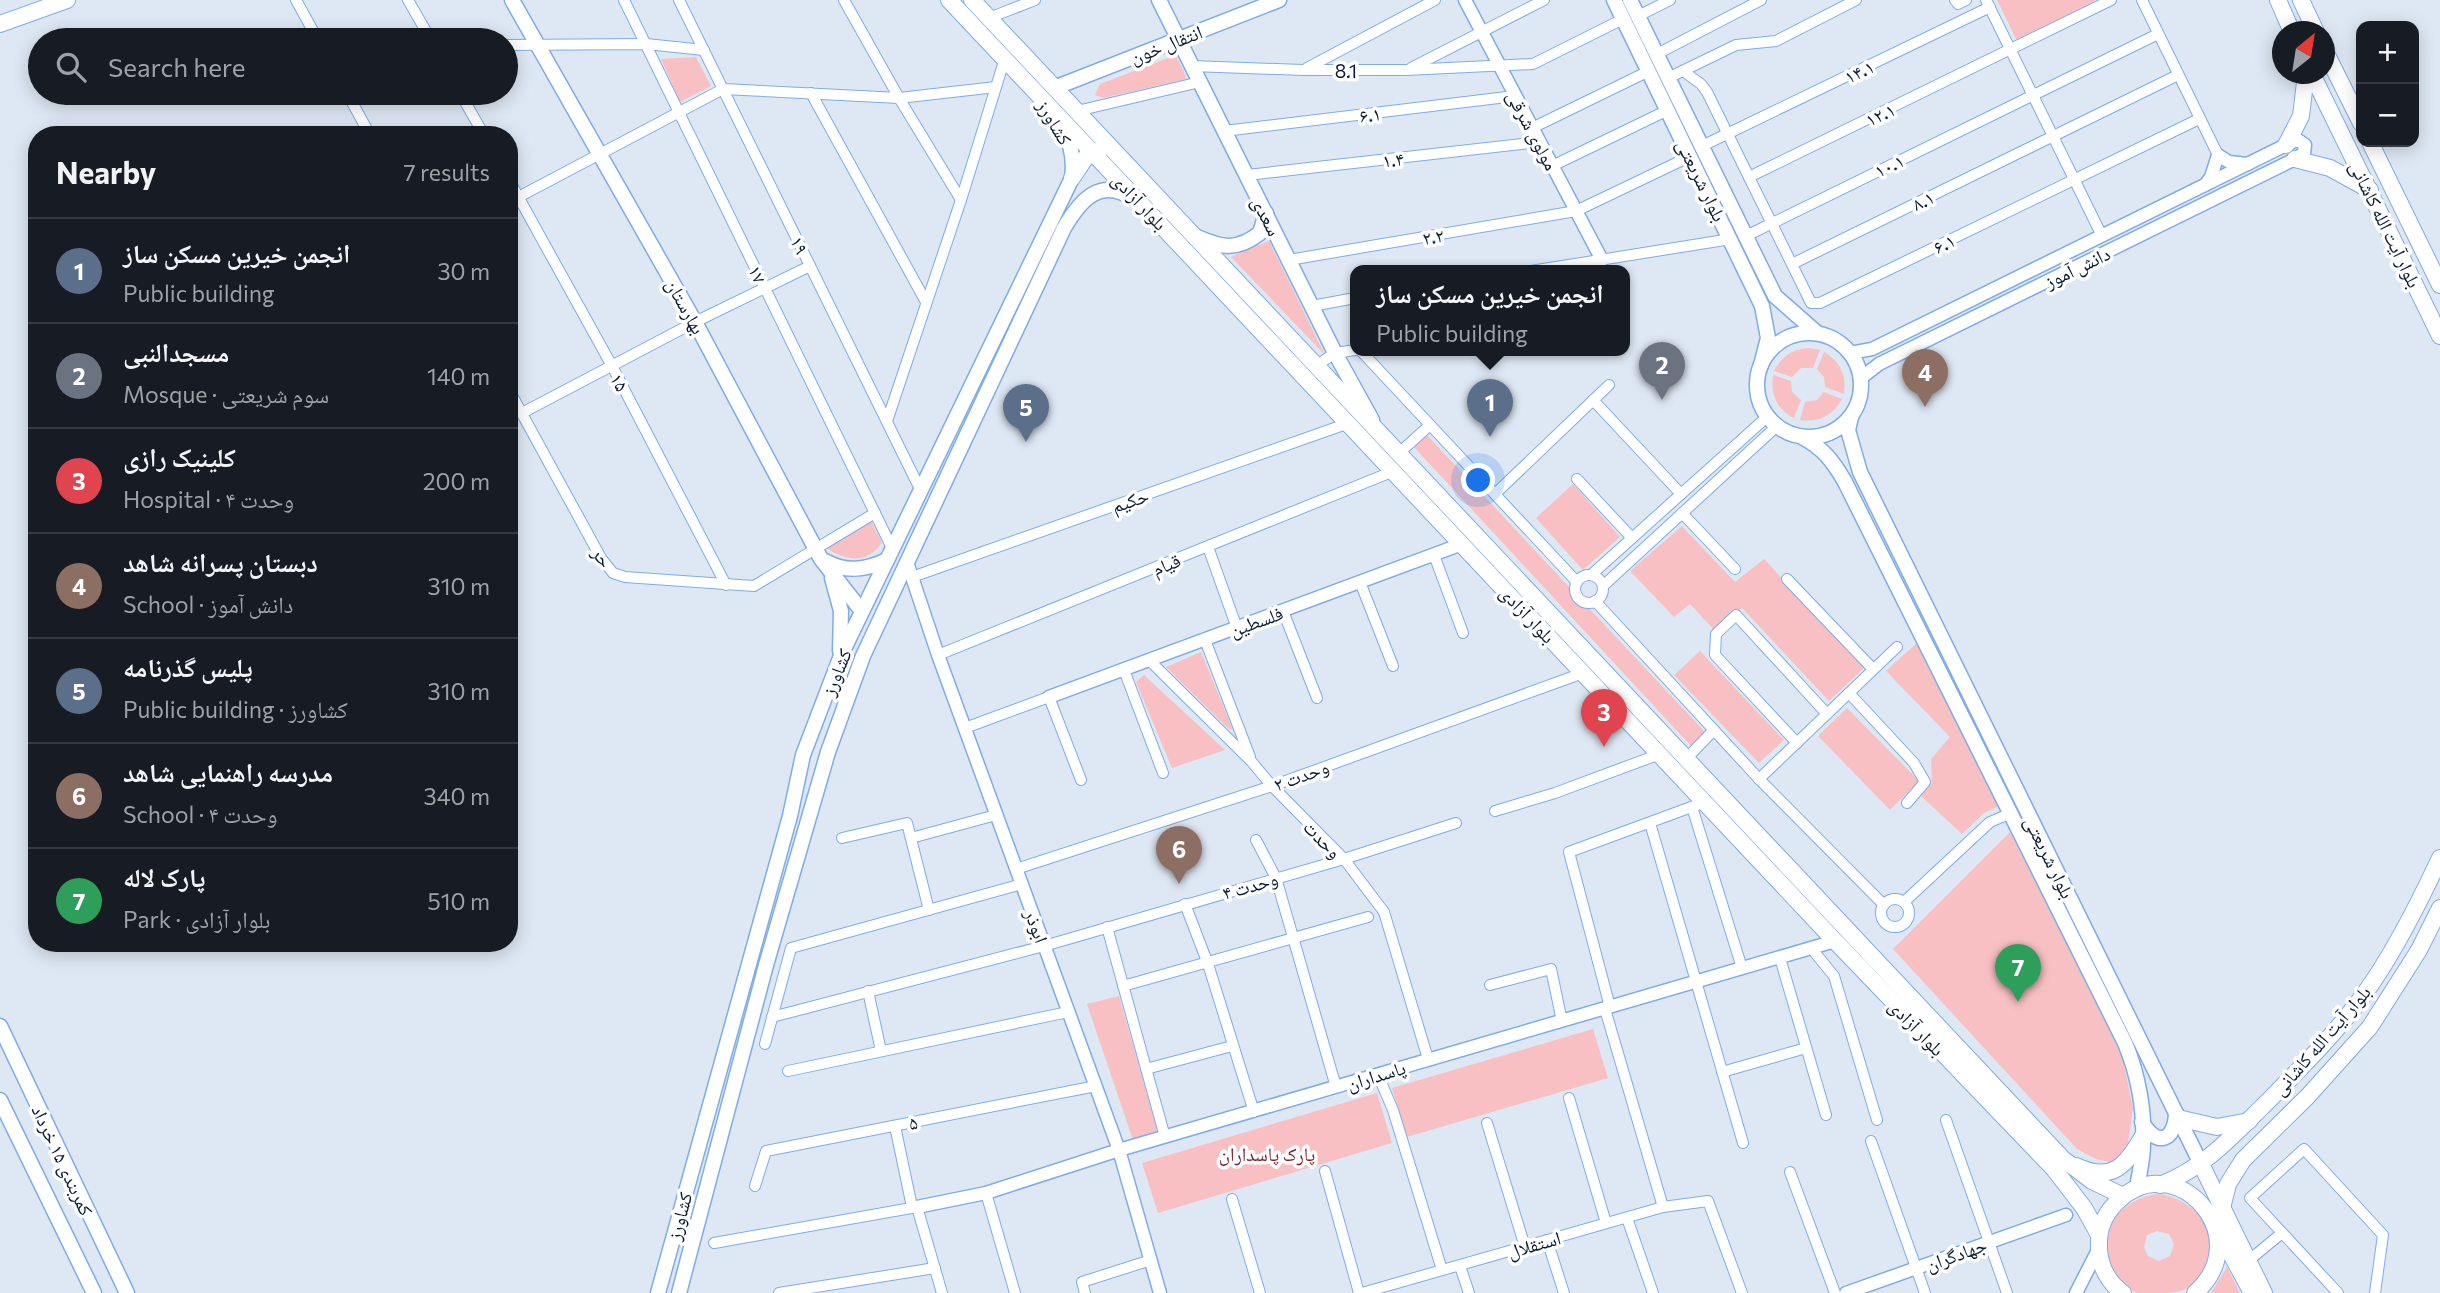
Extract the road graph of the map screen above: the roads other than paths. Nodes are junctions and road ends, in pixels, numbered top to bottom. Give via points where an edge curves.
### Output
1 (67, 0) edge
2 (296, 0) edge
3 (408, 0) edge
4 (512, 0) edge
5 (624, 0) edge
6 (679, 0) edge
7 (845, 0) edge
8 (949, 0) edge
9 (972, 0) edge
10 (1035, 0) edge
11 (1159, 0) edge
12 (1279, 0) edge
13 (1435, 0) edge
14 (1465, 0) edge
15 (1544, 0) edge
16 (1614, 0) edge
17 (1630, 0) edge
18 (1670, 0) edge
19 (1761, 0) edge
20 (1856, 0) edge
21 (1955, 0) edge
22 (1966, 0) edge
23 (2111, 0) edge
24 (2142, 0) edge
25 (2278, 0) edge
26 (2301, 0) edge
27 (1988, 3) edge
28 (989, 18) junction
29 (1631, 18) junction
30 (2287, 21) edge
31 (2311, 21) edge
32 (0, 24) edge
33 (311, 28) edge
34 (424, 28) edge
35 (1481, 31) junction
36 (2158, 34) junction
37 (1178, 39) junction
38 (536, 44) junction
39 (646, 44) junction
40 (518, 45) edge
41 (704, 50) junction
42 (2011, 51) junction
43 (1657, 54) junction
44 (1005, 58) junction
45 (1192, 66) junction
46 (1500, 66) junction
47 (2335, 69) edge
48 (1303, 70) junction
49 (1406, 70) junction
50 (1649, 71) junction
51 (1683, 71) junction
52 (2178, 75) junction
53 (1668, 78) junction
54 (1200, 82) junction
55 (2305, 84) edge
56 (2317, 84) edge
57 (996, 88) junction
58 (1054, 88) junction
59 (723, 89) junction
60 (1035, 90) junction
61 (811, 93) junction
62 (2033, 95) junction
63 (1515, 96) junction
64 (899, 98) junction
65 (354, 105) edge
66 (467, 105) edge
67 (1668, 110) junction
68 (1077, 111) junction
69 (679, 112) junction
70 (2356, 113) edge
71 (2199, 119) junction
72 (365, 126) edge
73 (479, 126) edge
74 (1532, 128) junction
75 (1224, 131) junction
76 (1728, 134) junction
77 (2053, 136) junction
78 (1539, 142) junction
79 (2372, 147) edge
80 (1093, 151) junction
81 (1696, 151) junction
82 (2291, 152) junction
83 (600, 153) junction
84 (2218, 155) junction
85 (2248, 164) junction
86 (1552, 166) junction
87 (1247, 175) junction
88 (1138, 177) junction
89 (1749, 177) junction
90 (1072, 178) junction
91 (2075, 180) junction
92 (2205, 185) junction
93 (2371, 190) junction
94 (518, 198) edge
95 (961, 200) junction
96 (518, 207) edge
97 (1148, 210) junction
98 (1576, 211) junction
99 (1266, 214) junction
100 (1772, 223) junction
101 (1057, 225) junction
102 (2102, 236) junction
103 (1195, 237) junction
104 (1739, 238) junction
105 (2110, 251) junction
106 (1289, 260) junction
107 (1602, 260) junction
108 (1792, 264) junction
109 (1570, 265) edge
110 (810, 266) junction
111 (2440, 285) edge
112 (765, 288) junction
113 (1775, 296) junction
114 (1350, 299) edge
115 (926, 302) junction
116 (1312, 306) junction
117 (1762, 306) junction
118 (695, 322) junction
119 (1816, 333) junction
120 (2440, 336) edge
121 (1350, 351) edge
122 (1335, 353) junction
123 (1850, 353) junction
124 (985, 356) junction
125 (1366, 356) edge
126 (1001, 363) junction
127 (1761, 365) junction
128 (612, 366) junction
129 (1317, 366) junction
130 (1861, 378) junction
131 (1609, 385) dead end
132 (1593, 400) junction
133 (518, 407) edge
134 (522, 414) junction
135 (1851, 417) junction
136 (887, 421) junction
137 (1772, 421) junction
138 (1349, 424) junction
139 (1430, 425) junction
140 (1378, 431) junction
141 (1802, 437) junction
142 (1399, 453) junction
143 (1394, 471) junction
144 (1577, 479) dead end
145 (921, 491) junction
146 (941, 491) junction
147 (1495, 494) junction
148 (1681, 494) junction
149 (875, 513) junction
150 (1682, 513) junction
151 (1632, 538) junction
152 (1462, 544) junction
153 (1208, 547) junction
154 (819, 553) junction
155 (890, 554) junction
156 (1434, 555) junction
157 (907, 562) junction
158 (1735, 569) dead end
159 (1591, 575) junction
160 (912, 577) junction
161 (1787, 579) dead end
162 (1360, 582) junction
163 (1577, 582) junction
164 (726, 585) junction
165 (1603, 586) junction
166 (1595, 601) junction
167 (861, 610) junction
168 (1283, 611) junction
169 (1237, 628) junction
170 (1552, 628) junction
171 (1463, 633) dead end
172 (1205, 640) junction
173 (1897, 647) dead end
174 (938, 655) junction
175 (1149, 660) junction
176 (839, 663) junction
177 (1393, 666) dead end
178 (1874, 669) junction
179 (1124, 670) junction
180 (1583, 673) junction
181 (1849, 693) junction
182 (1049, 697) junction
183 (1317, 698) dead end
184 (1827, 713) junction
185 (965, 728) junction
186 (1714, 730) junction
187 (1797, 743) junction
188 (828, 752) junction
189 (1660, 754) junction
190 (1686, 759) junction
191 (1251, 761) junction
192 (1163, 773) dead end
193 (1759, 779) junction
194 (1081, 780) dead end
195 (1272, 786) junction
196 (1907, 803) dead end
197 (1698, 805) junction
198 (1495, 811) dead end
199 (2010, 814) junction
200 (996, 815) junction
201 (1650, 822) junction
202 (1456, 823) dead end
203 (842, 838) dead end
204 (911, 838) junction
205 (1256, 840) dead end
206 (2440, 858) edge
207 (1344, 859) junction
208 (1016, 869) junction
209 (1276, 878) junction
210 (1022, 884) junction
211 (1904, 902) junction
212 (1185, 904) junction
213 (1884, 905) junction
214 (2440, 908) edge
215 (929, 910) junction
216 (1368, 917) dead end
217 (758, 926) junction
218 (1107, 927) junction
219 (776, 931) junction
220 (1292, 939) junction
221 (1835, 941) junction
222 (1044, 946) junction
223 (1811, 948) junction
224 (1780, 958) junction
225 (1208, 964) junction
226 (1742, 968) junction
227 (1695, 982) junction
228 (1490, 985) dead end
229 (1123, 986) junction
230 (868, 991) junction
231 (2365, 993) junction
232 (2384, 1004) junction
233 (1607, 1008) junction
234 (1068, 1012) junction
235 (772, 1017) junction
236 (1563, 1021) junction
237 (0, 1026) edge
238 (765, 1045) dead end
239 (1233, 1046) junction
240 (1806, 1048) junction
241 (881, 1051) junction
242 (1428, 1059) junction
243 (1146, 1069) junction
244 (788, 1071) dead end
245 (1722, 1072) junction
246 (1378, 1074) junction
247 (1096, 1086) junction
248 (1336, 1087) junction
249 (1569, 1098) dead end
250 (0, 1100) edge
251 (1254, 1112) junction
252 (1826, 1115) dead end
253 (2177, 1116) junction
254 (1877, 1120) dead end
255 (1946, 1120) dead end
256 (2249, 1121) junction
257 (1487, 1123) dead end
258 (895, 1126) junction
259 (2142, 1128) junction
260 (1165, 1137) junction
261 (1871, 1141) dead end
262 (1743, 1143) dead end
263 (1119, 1150) junction
264 (2063, 1159) junction
265 (2201, 1164) junction
266 (1325, 1171) dead end
267 (1790, 1172) dead end
268 (2160, 1185) junction
269 (755, 1186) dead end
270 (2130, 1192) junction
271 (986, 1193) junction
272 (1232, 1199) dead end
273 (915, 1207) junction
274 (1663, 1207) junction
275 (2222, 1208) junction
276 (2066, 1215) dead end
277 (1627, 1218) junction
278 (1606, 1223) junction
279 (2216, 1226) junction
280 (2282, 1233) junction
281 (1547, 1240) junction
282 (1988, 1242) junction
283 (2099, 1242) junction
284 (714, 1243) dead end
285 (1525, 1247) junction
286 (1151, 1261) junction
287 (2248, 1261) junction
288 (1460, 1266) junction
289 (935, 1268) junction
290 (1917, 1269) junction
291 (1442, 1270) junction
292 (94, 1293) edge
293 (127, 1293) edge
294 (658, 1293) edge
295 (679, 1293) edge
296 (779, 1293) edge
297 (942, 1293) edge
298 (1015, 1293) edge
299 (1084, 1293) edge
300 (1160, 1293) edge
301 (1260, 1293) edge
302 (1366, 1293) edge
303 (1469, 1293) edge
304 (1564, 1293) edge
305 (1653, 1293) edge
306 (1742, 1293) edge
307 (1835, 1293) edge
308 (1846, 1293) edge
309 (1925, 1293) edge
310 (2007, 1293) edge
311 (2076, 1293) edge
312 (2123, 1293) edge
313 (2195, 1293) edge
314 (2252, 1293) edge
315 (2264, 1293) edge
316 (2338, 1293) edge
317 (2375, 1293) edge

1 - 32 main road
2 - 33 street
3 - 34 street
4 - 38 main road, بهارستان
5 - 39 street, ۱۷
6 - 41 street, ۱۹
7 - 64 street
8 - 44 main road, بلوار آزادی
9 - 28 main road, بلوار آزادی
10 - 28 street
11 - 37 main road, سعدی
12 - 37 main road, انتقال خون
13 - 48 street
14 - 35 street, مولوی شرقی
15 - 35 street
16 - 29 main road, بلوار شریعتی
17 - 29 main road, بلوار شریعتی
18 - 29 street, 8.1
19 - 43 street
20 - 51 street via 1776,41 1736,45
21 - 22 street via 1958,4
23 - 42 street, ۱۲.۱
24 - 36 street
25 - 30 main road
26 - 31 main road
27 - 42 street
27 - 76 street, ۱۴.۱
28 - 58 main road, بلوار آزادی
29 - 43 main road, بلوار شریعتی
29 - 46 street, 8.1 via 1533,64
29 - 50 main road, بلوار شریعتی
35 - 46 street, مولوی شرقی
35 - 49 street
36 - 52 street
36 - 62 street, ۱۰.۱
37 - 45 main road, سعدی
37 - 58 main road, انتقال خون
38 - 39 street
38 - 40 street
38 - 83 main road, بهارستان
39 - 41 street
39 - 69 street, ۱۷
41 - 59 street, ۱۹
42 - 62 street
42 - 89 street, ۱۲.۱
43 - 53 main road, بلوار شریعتی
44 - 57 street
44 - 60 main road, بلوار آزادی
45 - 48 street, 8.1
45 - 54 main road, سعدی
46 - 49 street, 8.1
46 - 63 street, مولوی شرقی
47 - 70 main road
48 - 49 street, 8.1
50 - 67 main road, بلوار شریعتی
50 - 74 street
51 - 53 street
51 - 76 street via 1707,92
52 - 71 street
52 - 77 street, ۸.۱
53 - 81 main road, بلوار شریعتی
54 - 68 street
54 - 75 main road, سعدی
55 - 82 main road
56 - 93 main road, بلوار آیت الله کاشانی
57 - 64 street
57 - 95 street
58 - 68 main road, بلوار آزادی
59 - 61 street
59 - 69 street
59 - 110 street, ۱۹
60 - 80 main road, بلوار آزادی
60 - 90 main road, کشاورز via 1071,146
61 - 64 street
61 - 115 street
62 - 77 street
62 - 100 street, ۱۰.۱
63 - 74 street, مولوی شرقی
63 - 75 street, ۶.۱
64 - 95 street
65 - 72 street
66 - 73 street
67 - 81 main road, بلوار شریعتی
67 - 86 street
68 - 88 main road, بلوار آزادی
69 - 83 street
69 - 112 street, ۱۷
71 - 84 street
71 - 91 street, ۶.۱
74 - 78 street, مولوی شرقی
75 - 87 main road, سعدی
76 - 81 street, ۱۴.۱
76 - 89 street
77 - 91 street
77 - 108 street, ۸.۱
78 - 86 street, مولوی شرقی
78 - 87 street, ۱.۴
79 - 111 main road, بلوار آیت الله کاشانی
80 - 88 main road via 1107,152
80 - 90 main road
80 - 97 main road, بلوار آزادی
81 - 98 street, ۲.۲
81 - 104 main road, بلوار شریعتی
82 - 85 street, دانش آموز
82 - 93 main road
82 - 105 street, دانش آموز
83 - 94 street
83 - 118 main road, بهارستان
84 - 85 street via 2229,162
84 - 92 street
85 - 92 street, دانش آموز
86 - 98 street, مولوی شرقی
87 - 99 main road, سعدی
88 - 103 main road, بلوار آزادی
89 - 100 street
90 - 101 main road, کشاورز
91 - 102 street
91 - 108 street, ۶.۱ via 1821,303 1811,303
92 - 102 street, دانش آموز
93 - 120 main road, بلوار آیت الله کاشانی
95 - 115 street
96 - 128 street, ۱۵
97 - 101 main road, کشاورز via 1118,191 1094,193
97 - 138 main road, بلوار آزادی
98 - 106 street, ۲.۲
98 - 107 street, مولوی شرقی
99 - 103 main road via 1260,233 1242,243 1221,247
99 - 106 main road, سعدی
100 - 104 street, ۱۰.۱
100 - 108 street
101 - 124 main road, کشاورز
101 - 126 main road, کشاورز
102 - 105 street
102 - 123 street, دانش آموز via 1872,349
103 - 129 main road, بلوار آزادی
104 - 107 street, ۱۰.۱
104 - 113 main road, بلوار شریعتی
104 - 117 main road, بلوار شریعتی
105 - 130 street, دانش آموز via 1879,364
106 - 116 main road, سعدی
107 - 109 street
110 - 112 street
110 - 136 street, ۱۹
112 - 118 street
112 - 149 street, ۱۷
113 - 117 main road via 1774,306
113 - 119 main road, بلوار شریعتی
114 - 116 street
115 - 136 street
116 - 122 main road, سعدی
117 - 127 main road, بلوار شریعتی via 1768,338
118 - 128 street
118 - 154 main road, بهارستان
119 - 123 main road
119 - 127 main road via 1777,343
121 - 122 street
122 - 129 street
122 - 140 main road, سعدی
123 - 130 main road
124 - 126 main road
124 - 145 main road, کشاورز
125 - 139 street
126 - 146 main road, کشاورز
127 - 137 main road via 1757,392
128 - 134 street
128 - 164 street, ۱۵
129 - 140 main road, بلوار آزادی
130 - 135 main road via 1858,405
131 - 132 street
132 - 147 street
132 - 148 street
133 - 134 street, حر
134 - 164 street, حر via 613,573
135 - 141 main road via 1829,433
135 - 253 main road, بلوار شریعتی via 1848,430 1860,472
136 - 145 street, ۱۹
137 - 141 main road
137 - 148 street
137 - 150 street
138 - 143 main road, بلوار آزادی
138 - 160 street, حکیم
139 - 142 street
139 - 147 street
140 - 142 main road, بلوار آزادی
141 - 199 main road, بلوار شریعتی via 1832,458
142 - 170 main road, بلوار آزادی
143 - 152 main road, بلوار آزادی
143 - 153 street, قیام
144 - 151 street
145 - 155 main road, کشاورز
146 - 157 main road, کشاورز
146 - 167 main road via 924,512 883,595
147 - 163 street
148 - 151 street
149 - 154 street, حر
149 - 155 street, ۱۷
150 - 158 street
150 - 165 street
151 - 159 street
152 - 156 street, فلسطین
152 - 170 main road, بلوار آزادی
153 - 169 street
153 - 174 street, قیام
154 - 155 main road via 838,567 855,569 874,566
154 - 164 street, حر via 754,586
154 - 167 main road, بهارستان
154 - 176 main road via 841,611
155 - 167 main road, کشاورز
156 - 162 street, فلسطین
156 - 171 street
157 - 160 street, ابوذر
157 - 188 main road, کشاورز via 863,656
159 - 163 street
159 - 165 street
160 - 174 street, ابوذر
161 - 178 street
162 - 168 street, فلسطین
162 - 177 street
163 - 166 street via 1579,598
165 - 166 street
166 - 186 street
167 - 176 main road, کشاورز
167 - 188 main road via 858,645
168 - 169 street, فلسطین
168 - 183 street
169 - 172 street, فلسطین
170 - 180 main road, بلوار آزادی
170 - 190 main road, بلوار آزادی
172 - 175 street, فلسطین
172 - 191 street
173 - 178 street
174 - 185 street, ابوذر
175 - 179 street, فلسطین
175 - 191 street, وحدت
176 - 217 main road, کشاورز via 803,755
178 - 181 street
179 - 182 street, فلسطین
179 - 192 street
180 - 189 main road, بلوار آزادی
180 - 195 street, وحدت ۲
181 - 184 street
181 - 196 street via 1914,763 1925,782
182 - 185 street
182 - 194 street
184 - 187 street
184 - 187 street via 1736,615 1716,634 1715,656
185 - 200 street, ابوذر
186 - 190 street
186 - 193 street
187 - 193 street
188 - 219 main road, کشاورز
189 - 197 main road, بلوار آزادی
189 - 198 street
190 - 264 main road, بلوار آزادی
191 - 195 street, وحدت
193 - 213 street
195 - 207 street, وحدت
195 - 208 street, وحدت ۲
197 - 201 street
197 - 221 main road, بلوار آزادی
197 - 226 street
199 - 211 street via 1990,822
199 - 259 main road, بلوار شریعتی via 2125,1043 2134,1066
200 - 204 street
200 - 208 street, ابوذر
201 - 227 street
201 - 233 street via 1569,852
202 - 207 street, وحدت ۴
203 - 204 street via 907,823
204 - 215 street
205 - 209 street
206 - 231 main road, بلوار آیت الله کاشانی
207 - 209 street, وحدت ۴
207 - 242 street, وحدت via 1384,912
208 - 210 street, ابوذر
209 - 212 street, وحدت ۴
209 - 220 street
210 - 215 street
210 - 222 street, ابوذر
211 - 213 street
211 - 213 street via 1909,915 1898,927 1885,922
212 - 218 street, وحدت ۴
212 - 225 street
214 - 232 main road, بلوار آیت الله کاشانی
215 - 235 street via 791,948
216 - 220 street
217 - 219 main road
217 - 294 main road, کشاورز
218 - 222 street, وحدت ۴
218 - 229 street
219 - 295 main road, کشاورز
220 - 225 street
220 - 248 street
221 - 223 street, پاسداران
221 - 283 main road, بلوار آزادی via 2054,1169 2084,1208
222 - 230 street, وحدت ۴
222 - 234 street, ابوذر
223 - 224 street, پاسداران
223 - 254 street via 1834,976
224 - 226 street, پاسداران
224 - 240 street
225 - 229 street
225 - 239 street
226 - 227 street, پاسداران
227 - 233 street, پاسداران
227 - 245 street
228 - 236 street via 1551,969
229 - 243 street
230 - 235 street, وحدت ۴
230 - 241 street
231 - 232 main road
231 - 256 main road, بلوار آیت الله کاشانی
232 - 275 main road, بلوار آیت الله کاشانی via 2370,1027 2317,1086 2243,1160 2228,1184
233 - 236 street, پاسداران
233 - 274 street
234 - 241 street
234 - 247 street, ابوذر
235 - 238 street
236 - 242 street, پاسداران
237 - 293 main road, کمربندی ۱۵ خرداد
239 - 243 street
239 - 251 street
240 - 245 street
240 - 252 street
241 - 244 street
242 - 246 street, پاسداران
243 - 260 street
245 - 262 street
246 - 248 street, پاسداران
246 - 291 street
247 - 258 street, ۵
247 - 263 street, ابوذر
248 - 251 street, پاسداران
249 - 278 street
250 - 292 main road, کمربندی ۱۵ خرداد
251 - 260 street, پاسداران
253 - 256 main road via 2217,1127
253 - 259 main road via 2169,1136 2155,1137
253 - 265 main road, بلوار شریعتی
255 - 282 street
256 - 265 main road, بلوار آیت الله کاشانی
257 - 285 street
258 - 269 street, ۵ via 766,1151
258 - 273 street
259 - 264 main road via 2129,1160 2120,1168 2091,1171
259 - 270 main road, بلوار شریعتی via 2144,1145
260 - 263 street, پاسداران
261 - 290 street
263 - 271 street, پاسداران
263 - 286 street, ابوذر
264 - 270 main road, بلوار آزادی via 2092,1181
265 - 268 main road, بلوار آیت الله کاشانی
265 - 275 main road, بلوار شریعتی
266 - 302 street
267 - 307 street
268 - 270 main road
268 - 279 main road via 2175,1187 2200,1201
270 - 283 main road via 2103,1220
271 - 273 street, پاسداران
271 - 298 street
272 - 301 street
273 - 284 street
273 - 289 street
274 - 277 street, استقلال
274 - 306 street, استقلال via 1708,1201
275 - 287 main road, بلوار شریعتی
276 - 282 street, جهادگران
277 - 278 street, استقلال
277 - 305 street
278 - 281 street, استقلال
279 - 313 main road via 2218,1257 2213,1272
279 - 314 main road
280 - 287 street
280 - 316 street
280 - 317 street via 2250,1198 2304,1149 2383,1235
281 - 285 street, استقلال
281 - 304 street
282 - 290 street, جهادگران
282 - 310 street
283 - 311 street
283 - 312 main road, بلوار آزادی via 2102,1265
285 - 288 street, استقلال
286 - 299 street via 1082,1282
286 - 300 street, ابوذر
287 - 315 main road, بلوار شریعتی
288 - 291 street, استقلال
288 - 303 street
289 - 296 street
289 - 297 street
290 - 308 street, جهادگران
290 - 309 street
291 - 302 street, استقلال

